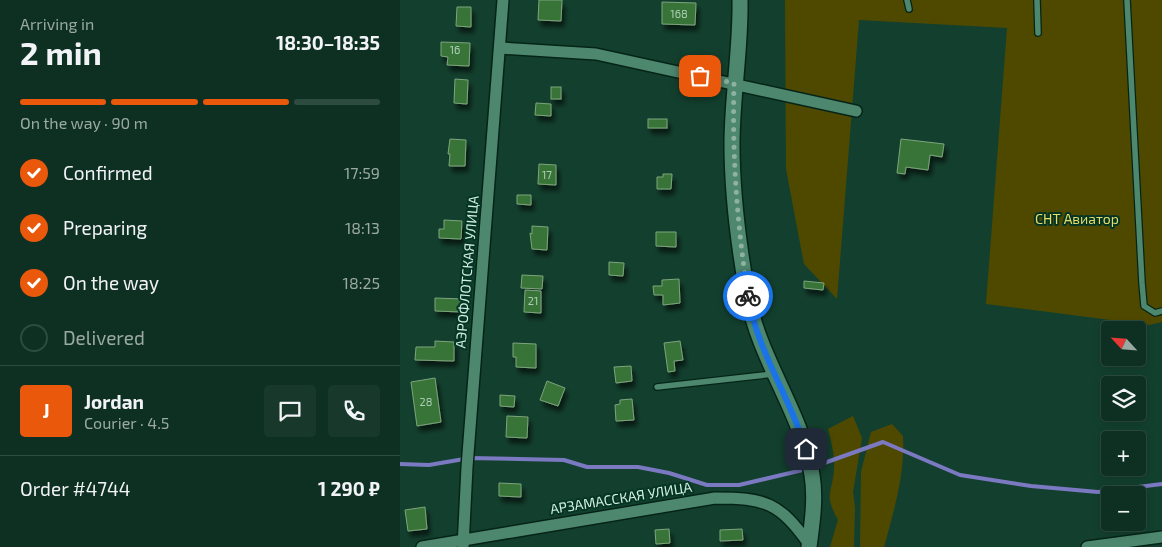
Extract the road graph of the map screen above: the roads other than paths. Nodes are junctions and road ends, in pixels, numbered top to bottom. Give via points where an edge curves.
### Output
1 (504, 0) edge
2 (740, 0) edge
3 (907, 0) edge
4 (1036, 0) edge
5 (1127, 0) edge
6 (909, 9) dead end
7 (1038, 33) dead end
8 (500, 48) junction
9 (734, 83) junction
10 (856, 111) dead end
11 (1162, 311) edge
12 (774, 374) junction
13 (657, 386) dead end
14 (1162, 537) edge
15 (463, 544) edge
16 (809, 545) edge
17 (422, 547) edge
18 (1087, 547) edge

1 - 8 street, АЭРОФЛОТСКАЯ УЛИЦА
2 - 9 street
3 - 6 lane
4 - 7 lane
5 - 11 lane via 1144,306 1155,313
8 - 9 street via 596,54
8 - 15 street, АЭРОФЛОТСКАЯ УЛИЦА
9 - 10 street
9 - 12 street via 732,145 741,254 748,300
12 - 13 lane
12 - 16 street via 796,419 812,475 814,504
14 - 18 street
15 - 16 street, АРЗАМАССКАЯ УЛИЦА via 715,498 748,498 766,502 783,512
15 - 17 street, АРЗАМАССКАЯ УЛИЦА

